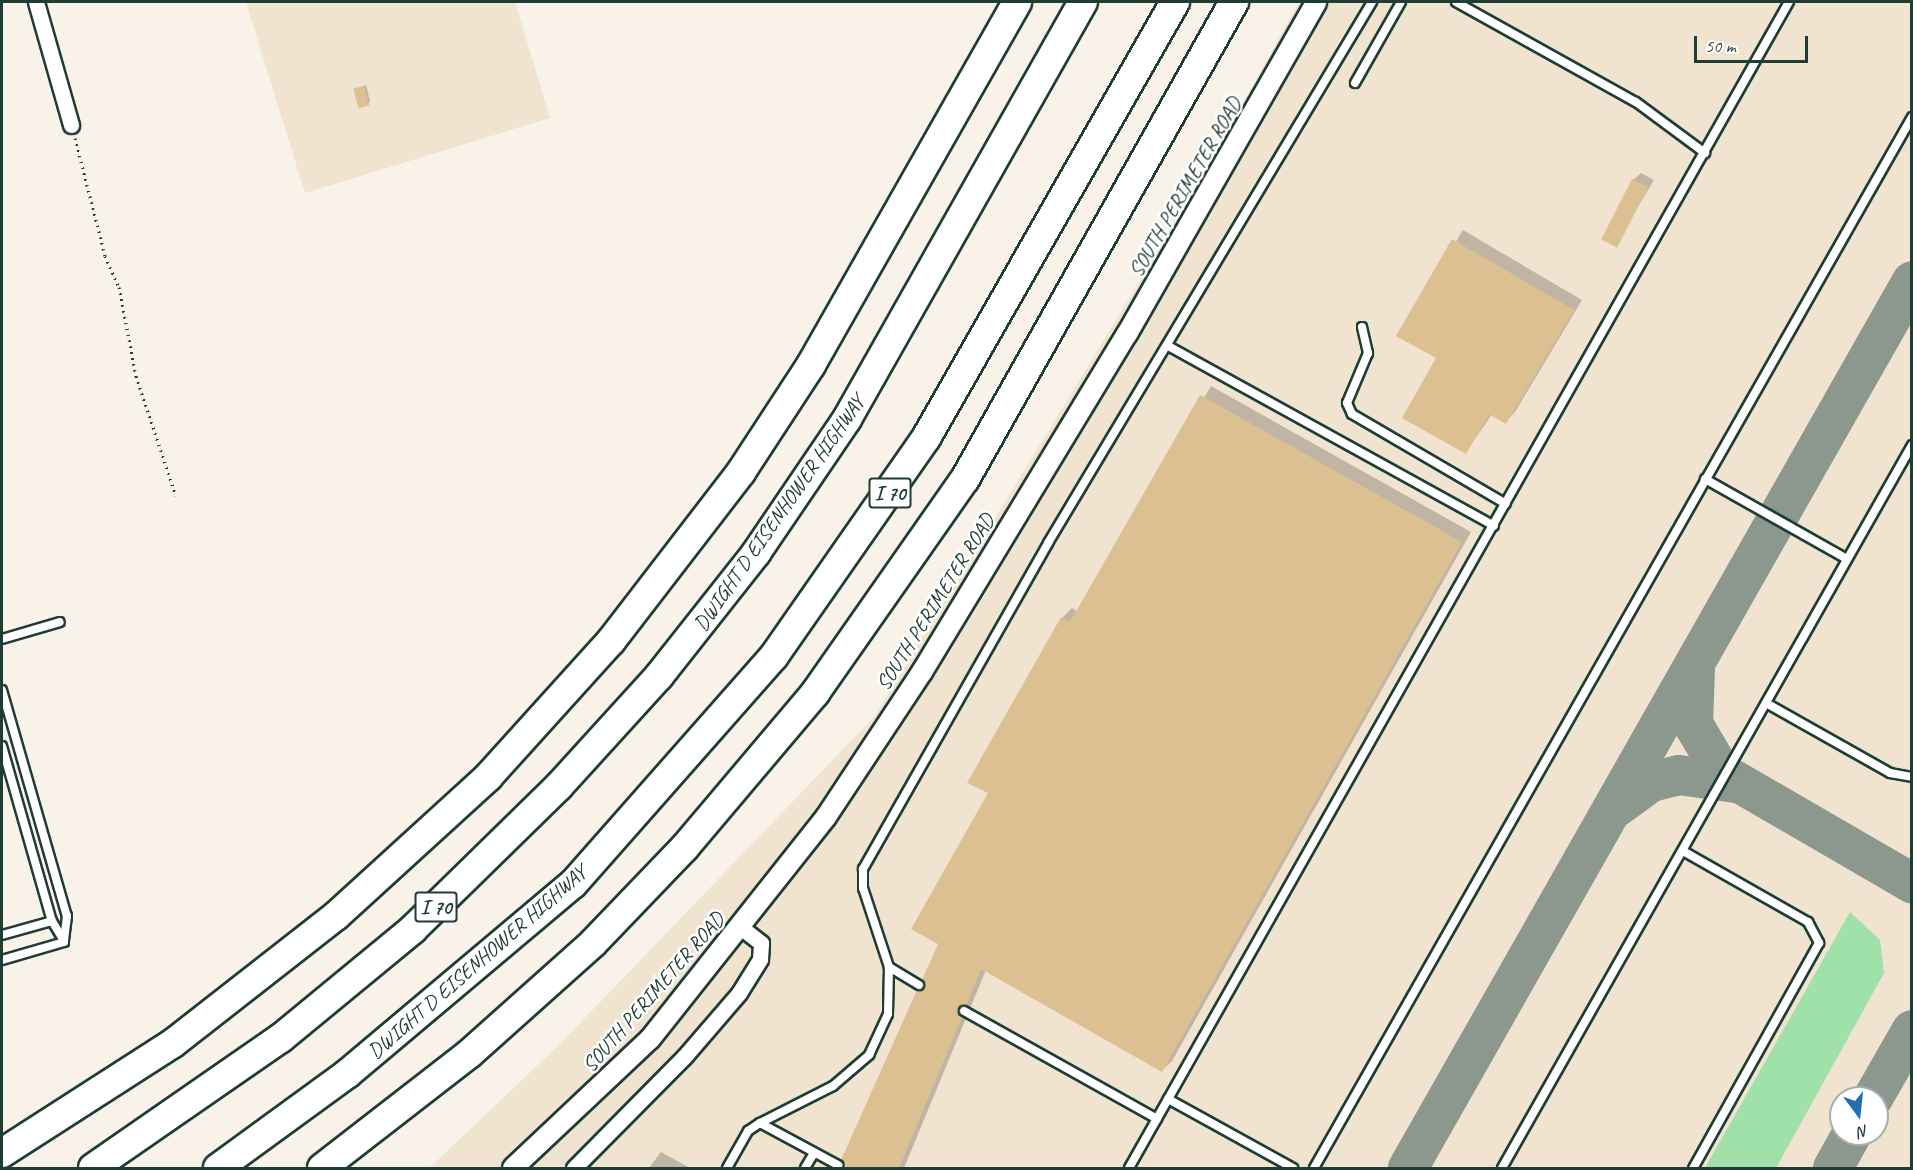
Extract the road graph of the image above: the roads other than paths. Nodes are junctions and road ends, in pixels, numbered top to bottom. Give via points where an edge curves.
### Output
1 (36, 2) edge
2 (1017, 2) edge
3 (1083, 2) edge
4 (1175, 2) edge
5 (1234, 2) edge
6 (1316, 2) edge
7 (1372, 2) edge
8 (1401, 2) edge
9 (1456, 2) edge
10 (1789, 2) edge
11 (1355, 83) dead end
12 (1911, 117) edge
13 (71, 124) road end
14 (1705, 153) junction
15 (1362, 327) dead end
16 (1170, 346) junction
17 (1911, 445) edge
18 (1705, 479) junction
19 (1506, 504) junction
20 (1494, 526) junction
21 (1847, 559) junction
22 (60, 622) dead end
23 (2, 639) edge
24 (2, 690) edge
25 (1766, 703) junction
26 (2, 746) edge
27 (1911, 777) edge
28 (1683, 851) junction
29 (52, 921) junction
30 (742, 928) junction
31 (2, 935) edge
32 (64, 942) junction
33 (2, 960) edge
34 (889, 967) junction
35 (919, 985) dead end
36 (964, 1011) dead end
37 (1168, 1099) junction
38 (1157, 1119) junction
39 (760, 1123) junction
40 (814, 1153) junction
41 (2, 1154) edge
42 (838, 1165) dead end
43 (93, 1168) edge
44 (218, 1168) edge
45 (322, 1168) edge
46 (513, 1168) edge
47 (574, 1168) edge
48 (727, 1168) edge
49 (805, 1168) edge
50 (1129, 1168) edge
51 (1293, 1168) edge
52 (1314, 1168) edge
53 (1502, 1168) edge
54 (1693, 1168) edge

1 - 13 street
2 - 41 highway via 806,374 729,489 611,641 488,777 337,915 172,1044
3 - 43 highway, DWIGHT D EISENHOWER HIGHWAY / I 70 via 847,419 756,553 659,676 559,786 413,929 281,1038
4 - 44 highway, DWIGHT D EISENHOWER HIGHWAY / I 70 via 926,438 774,656 573,884 347,1074
5 - 45 highway via 971,469 815,693 685,847 593,943 469,1054
6 - 30 street, SOUTH PERIMETER ROAD via 1179,245 922,672 826,817
7 - 16 lane
8 - 11 lane
9 - 14 lane via 1636,102
10 - 14 lane
12 - 18 lane
14 - 19 lane
15 - 19 lane via 1368,353 1347,403 1352,414
16 - 20 lane
16 - 34 lane via 1048,543 863,869 863,888
17 - 21 lane
18 - 21 lane
18 - 52 lane
19 - 20 lane
20 - 37 lane
21 - 25 lane
22 - 23 lane
24 - 32 lane via 67,916
25 - 27 lane via 1890,773
25 - 28 lane
26 - 29 lane
28 - 53 lane
28 - 54 lane via 1814,926 1818,950
29 - 31 lane
29 - 32 lane
30 - 46 street, SOUTH PERIMETER ROAD via 650,1039
30 - 47 street via 761,943 760,959 739,993 676,1065
32 - 33 lane
34 - 35 lane
34 - 39 lane via 888,1014 869,1055 833,1086
36 - 38 lane
37 - 38 lane
37 - 51 lane
38 - 50 lane
39 - 40 lane
39 - 48 lane via 748,1131
40 - 42 lane
40 - 49 lane

